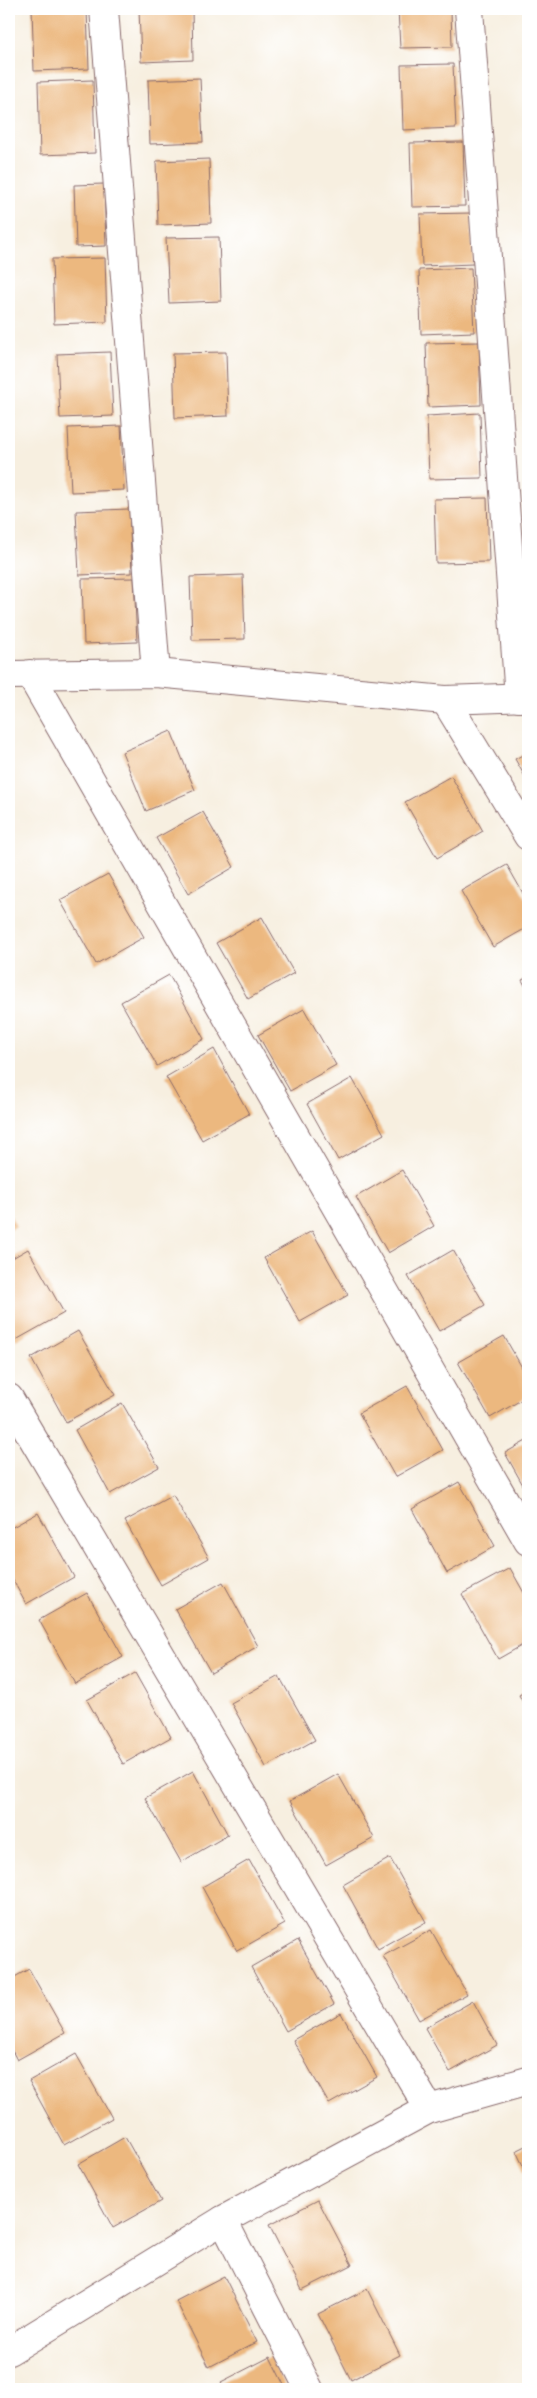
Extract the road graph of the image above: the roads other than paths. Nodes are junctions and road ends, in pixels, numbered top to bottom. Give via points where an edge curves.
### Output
1 (104, 9) edge
2 (468, 9) edge
3 (156, 673) junction
4 (19, 674) edge
5 (524, 698) edge
6 (445, 700) junction
7 (528, 836) edge
8 (9, 1398) edge
9 (528, 1542) edge
10 (528, 2080) edge
11 (429, 2109) junction
12 (223, 2220) junction
13 (9, 2351) edge
14 (309, 2389) edge

1 - 3 street
2 - 5 street
3 - 4 street
3 - 6 street
4 - 9 street
5 - 6 street
6 - 7 street
8 - 11 street
10 - 11 street
11 - 12 street
12 - 13 street
12 - 14 street

